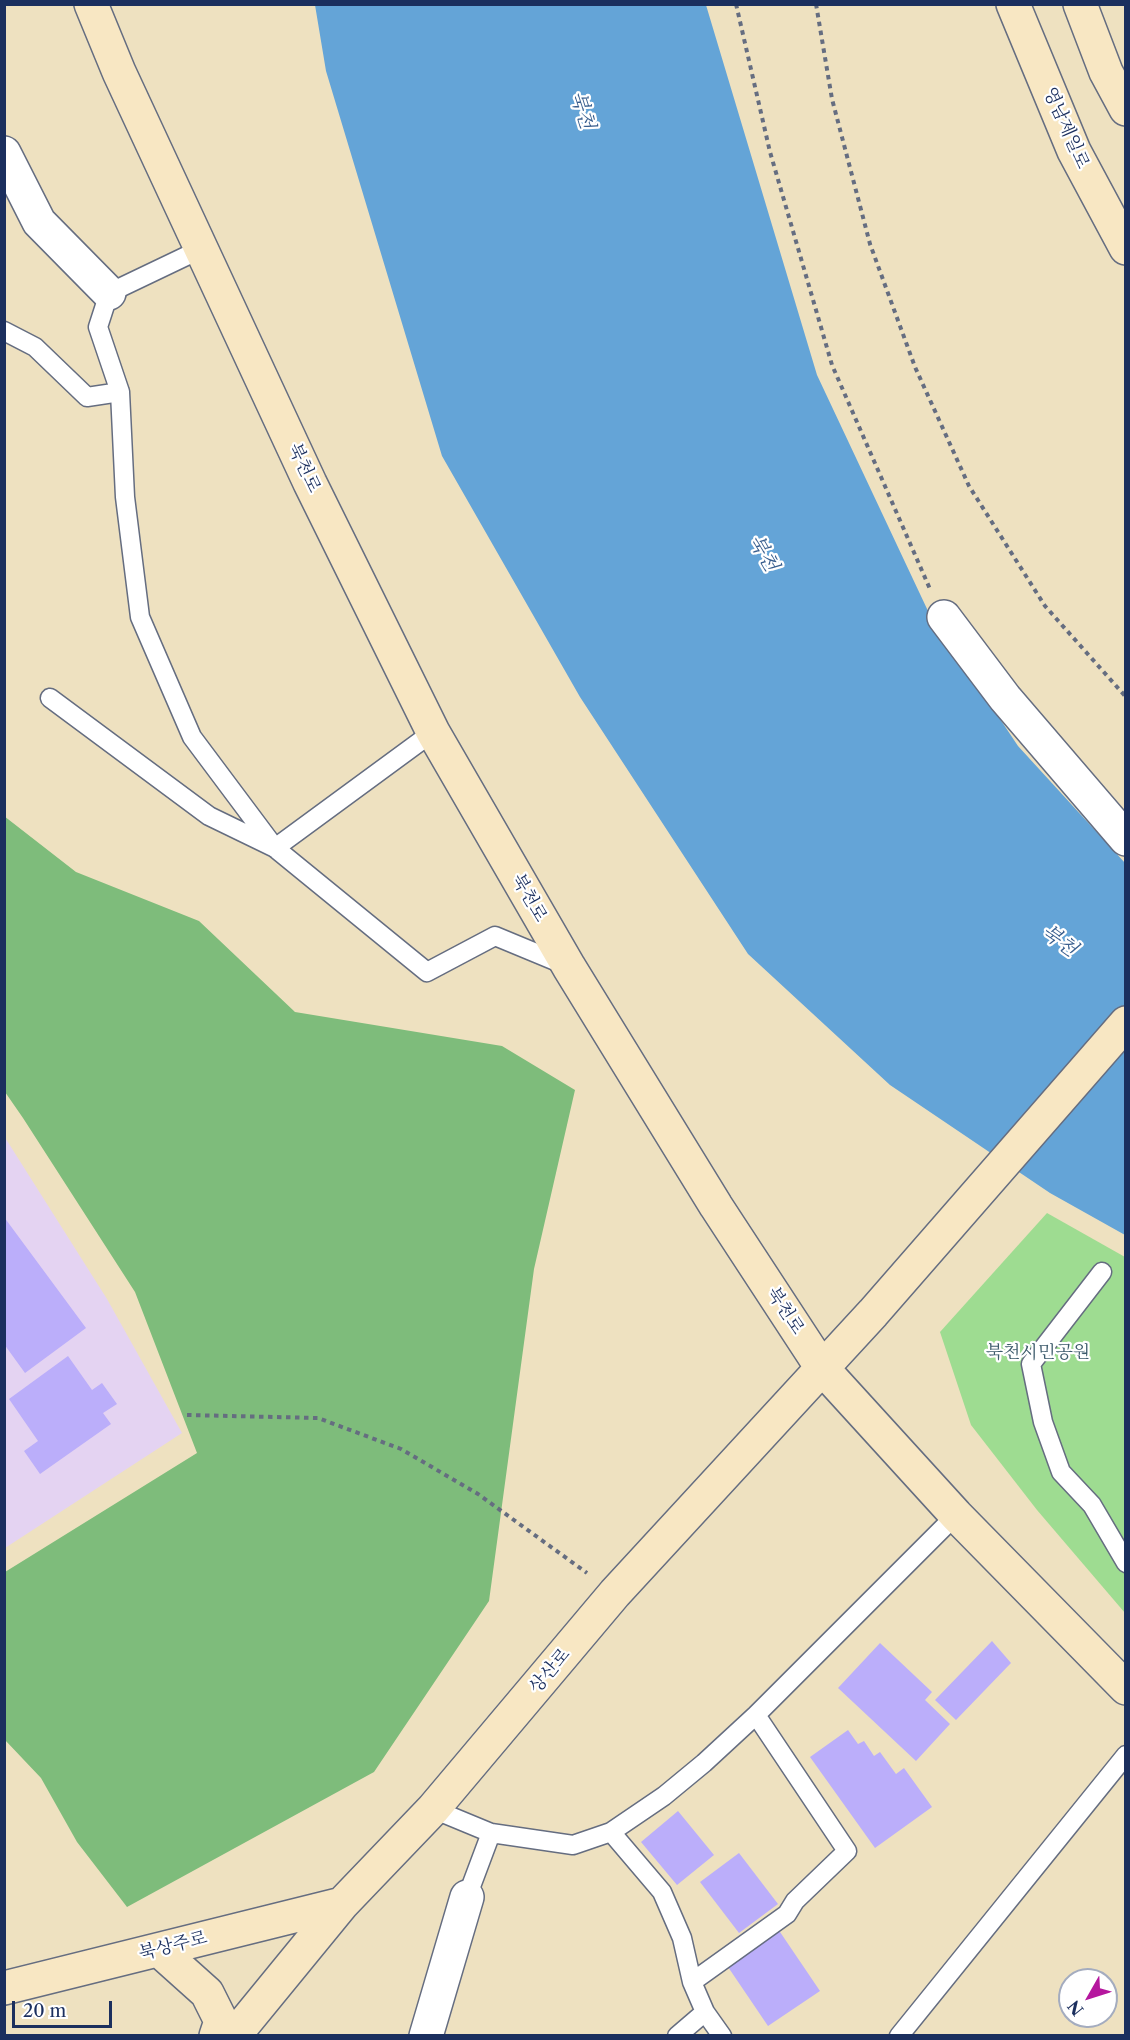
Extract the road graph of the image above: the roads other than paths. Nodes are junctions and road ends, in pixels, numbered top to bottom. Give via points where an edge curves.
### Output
1 (91, 4) edge
2 (1013, 4) edge
3 (1080, 4) edge
4 (1125, 109) edge
5 (4, 153) edge
6 (1125, 248) edge
7 (201, 249) junction
8 (109, 293) junction
9 (4, 331) edge
10 (120, 392) junction
11 (944, 617) road end
12 (50, 698) dead end
13 (433, 732) junction
14 (1125, 839) edge
15 (275, 848) junction
16 (569, 967) junction
17 (1125, 1023) edge
18 (1102, 1272) dead end
19 (822, 1368) junction
20 (956, 1515) junction
21 (1125, 1563) edge
22 (1125, 1688) edge
23 (756, 1715) junction
24 (1125, 1755) edge
25 (433, 1809) junction
26 (611, 1832) junction
27 (491, 1833) junction
28 (467, 1897) joint
29 (342, 1904) junction
30 (159, 1950) junction
31 (692, 1982) junction
32 (4, 1988) edge
33 (705, 2012) junction
34 (216, 2036) edge
35 (234, 2036) edge
36 (426, 2036) edge
37 (677, 2036) edge
38 (722, 2036) edge
39 (899, 2036) edge

1 - 7 street, 북천로
2 - 6 street, 영남제일로 via 1074,151
3 - 4 street
5 - 8 street via 39,222
7 - 8 lane
7 - 13 street, 북천로 via 310,483
8 - 10 lane via 98,327
9 - 10 lane via 35,347 87,397
10 - 15 lane via 125,497 140,617 192,737
11 - 14 street via 1005,698
12 - 15 lane via 209,816
13 - 15 lane
13 - 16 street, 북천로
15 - 16 lane via 427,972 495,936
16 - 19 street, 북천로 via 716,1206
17 - 19 street, 상산로
18 - 21 lane via 1031,1364 1043,1422 1061,1472 1092,1505
19 - 20 street, 북천로
19 - 25 street, 상산로 via 615,1593
20 - 22 street, 북천로
20 - 23 lane
23 - 26 lane via 704,1763
23 - 31 lane via 847,1851 795,1901 787,1914
24 - 39 lane
25 - 27 lane
25 - 29 street, 상산로
26 - 27 lane via 573,1845
26 - 31 lane via 662,1893 682,1938
27 - 28 lane
28 - 36 street
29 - 30 street, 북상주로
29 - 35 street, 상산로
30 - 32 street, 북상주로
30 - 34 street via 207,1993 221,2021
31 - 33 lane
33 - 37 lane
33 - 38 lane

